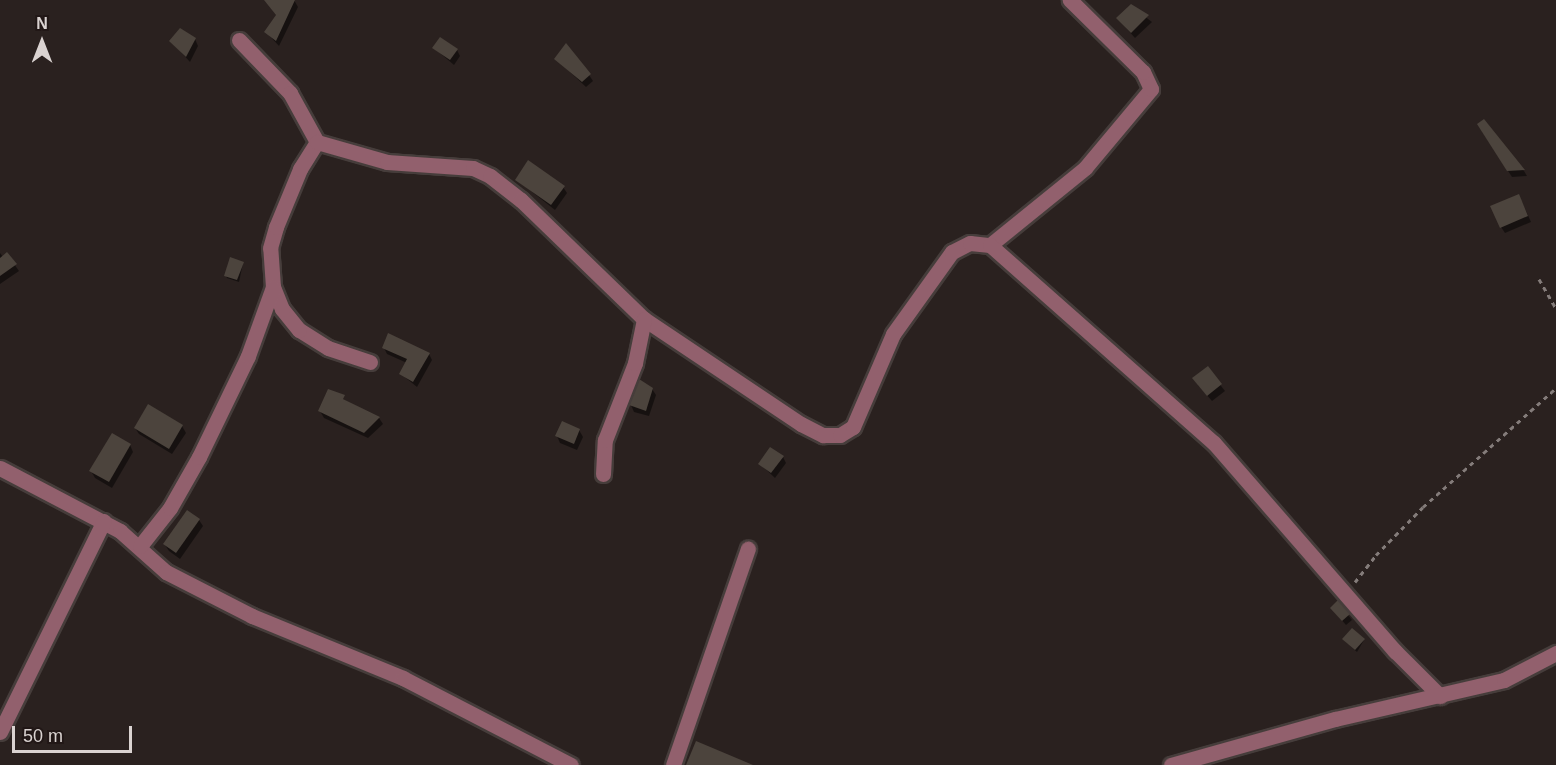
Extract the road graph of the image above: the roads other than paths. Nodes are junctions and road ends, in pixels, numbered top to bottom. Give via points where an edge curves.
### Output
1 (1070, 0) edge
2 (239, 40) dead end
3 (317, 142) junction
4 (990, 245) junction
5 (273, 287) junction
6 (644, 319) junction
7 (370, 362) dead end
8 (0, 468) edge
9 (603, 474) dead end
10 (104, 521) junction
11 (140, 546) junction
12 (748, 549) dead end
13 (1556, 653) edge
14 (1440, 696) junction
15 (0, 732) edge
16 (571, 765) edge
17 (673, 765) edge
18 (1171, 765) edge

1 - 4 street via 1143,72 1151,89 1085,168
2 - 3 street via 290,93
3 - 5 street via 300,169 273,238
3 - 6 street via 387,162 473,168 490,176 529,208
4 - 6 street via 960,245 936,271 893,334 853,427 840,435 824,435 801,424
4 - 14 street via 1214,443
5 - 7 street via 282,309 299,330 328,348
5 - 11 street via 248,356 199,457 170,508
6 - 9 street via 635,363 605,440
8 - 10 street
10 - 11 street
10 - 15 street
11 - 16 street via 158,567 252,616 402,678
12 - 17 street
13 - 14 street via 1521,675
14 - 18 street via 1335,719

